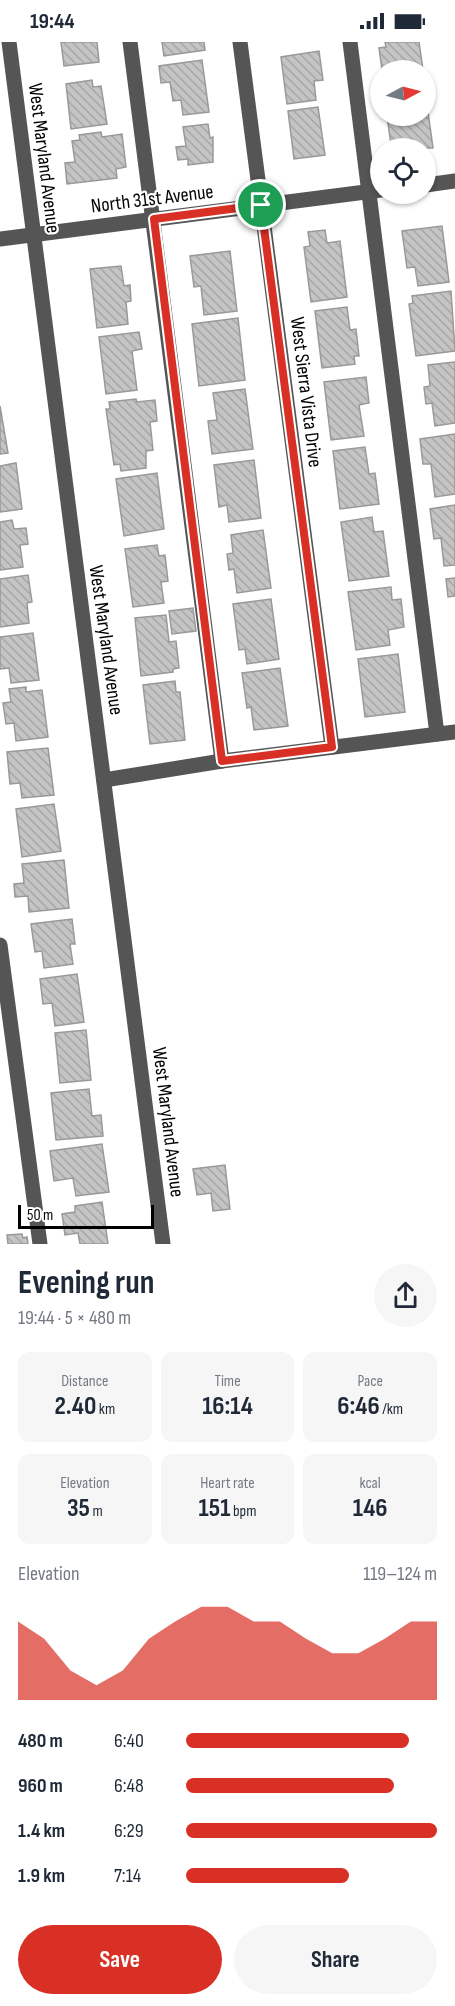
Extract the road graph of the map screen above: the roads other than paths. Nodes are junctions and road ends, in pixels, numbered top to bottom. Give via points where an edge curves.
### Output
1 (9, 42) edge
2 (130, 42) edge
3 (240, 42) edge
4 (350, 42) edge
5 (370, 157) edge
6 (455, 181) edge
7 (436, 184) edge
8 (370, 192) edge
9 (377, 204) edge
10 (261, 205) junction
11 (154, 219) junction
12 (33, 234) junction
13 (0, 239) edge
14 (455, 732) edge
15 (437, 734) junction
16 (332, 747) junction
17 (222, 761) junction
18 (105, 780) junction
19 (0, 945) edge
20 (40, 1244) edge
21 (163, 1244) edge

1 - 12 street, West Maryland Avenue
2 - 11 street
3 - 10 street, West Sierra Vista Drive
4 - 5 street
6 - 7 street
8 - 10 street, North 31st Avenue
9 - 15 street
10 - 11 street, North 31st Avenue
10 - 16 street, West Sierra Vista Drive
11 - 12 street, North 31st Avenue
11 - 17 street
12 - 13 street, North 31st Avenue
12 - 18 street, West Maryland Avenue
14 - 15 street
15 - 16 street
16 - 17 street
17 - 18 street
18 - 21 street, West Maryland Avenue
19 - 20 street

